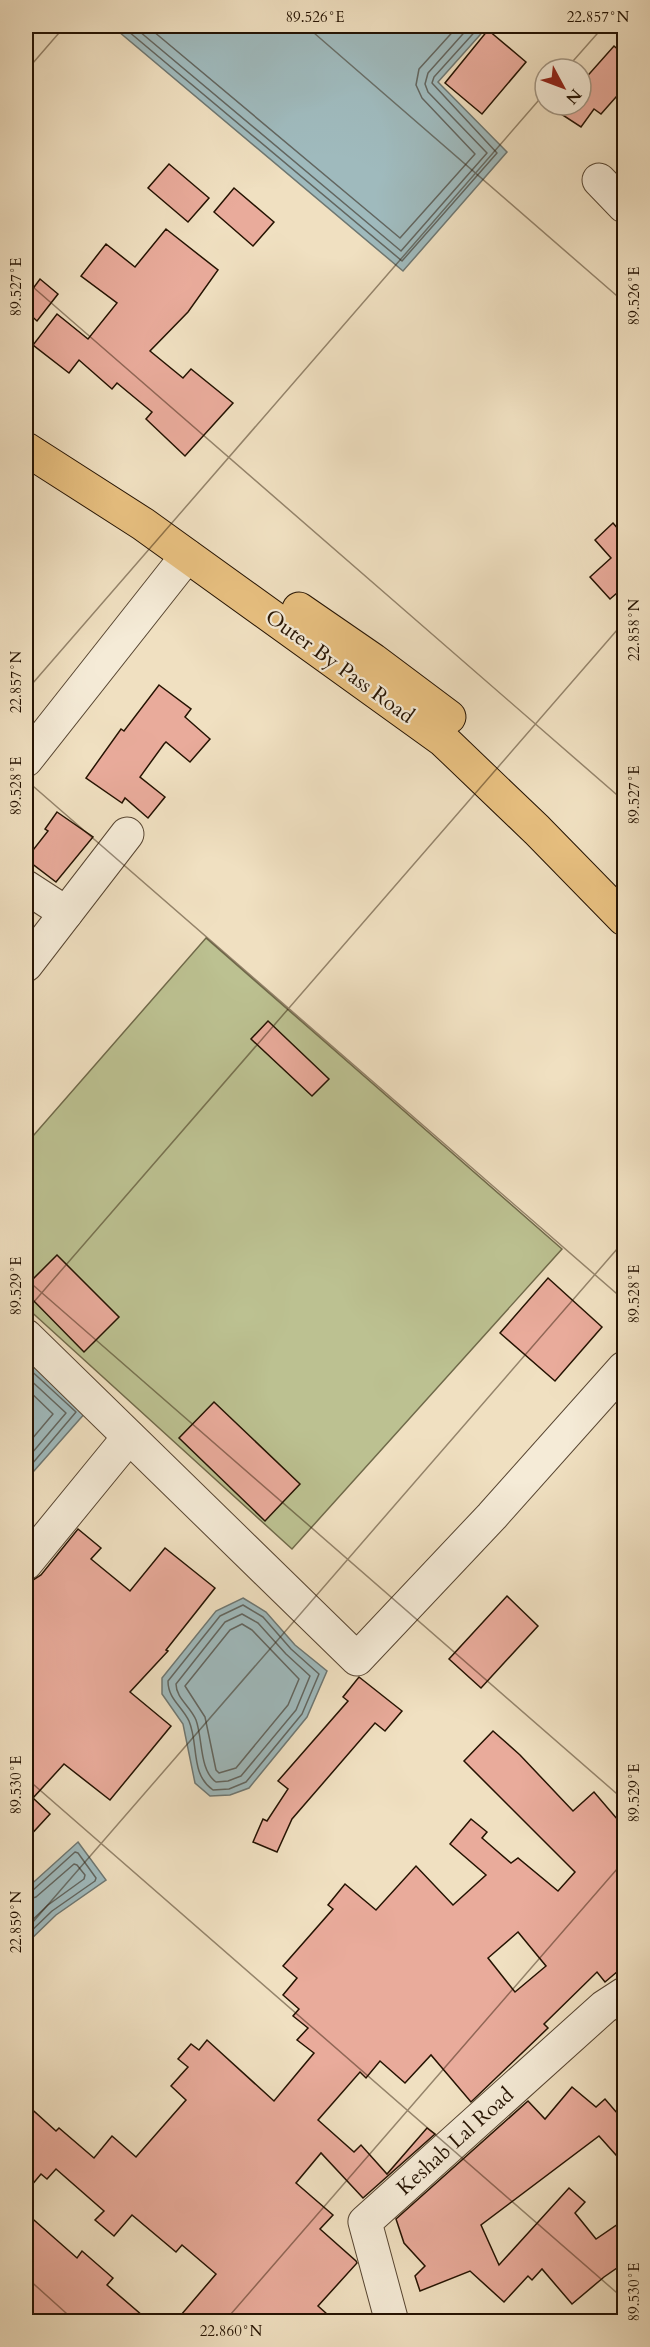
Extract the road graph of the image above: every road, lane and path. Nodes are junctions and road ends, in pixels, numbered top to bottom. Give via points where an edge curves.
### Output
1 (599, 180) dead end
2 (624, 206) edge
3 (26, 426) edge
4 (26, 449) edge
5 (188, 556) junction
6 (26, 760) edge
7 (128, 834) dead end
8 (26, 887) edge
9 (624, 888) edge
10 (66, 913) junction
11 (624, 919) edge
12 (26, 965) edge
13 (26, 1336) edge
14 (624, 1368) edge
15 (129, 1437) junction
16 (26, 1563) edge
17 (624, 1994) edge
18 (392, 2322) edge

1 - 2 street
3 - 9 main road, Outer By Pass Road via 373,660 455,722
4 - 5 main road, Outer By Pass Road
5 - 6 street
5 - 11 main road, Outer By Pass Road via 442,740
7 - 10 street
8 - 10 street
10 - 12 street
13 - 15 street
14 - 15 street via 357,1659
15 - 16 street
17 - 18 street, Keshab Lal Road via 604,2007 365,2222

